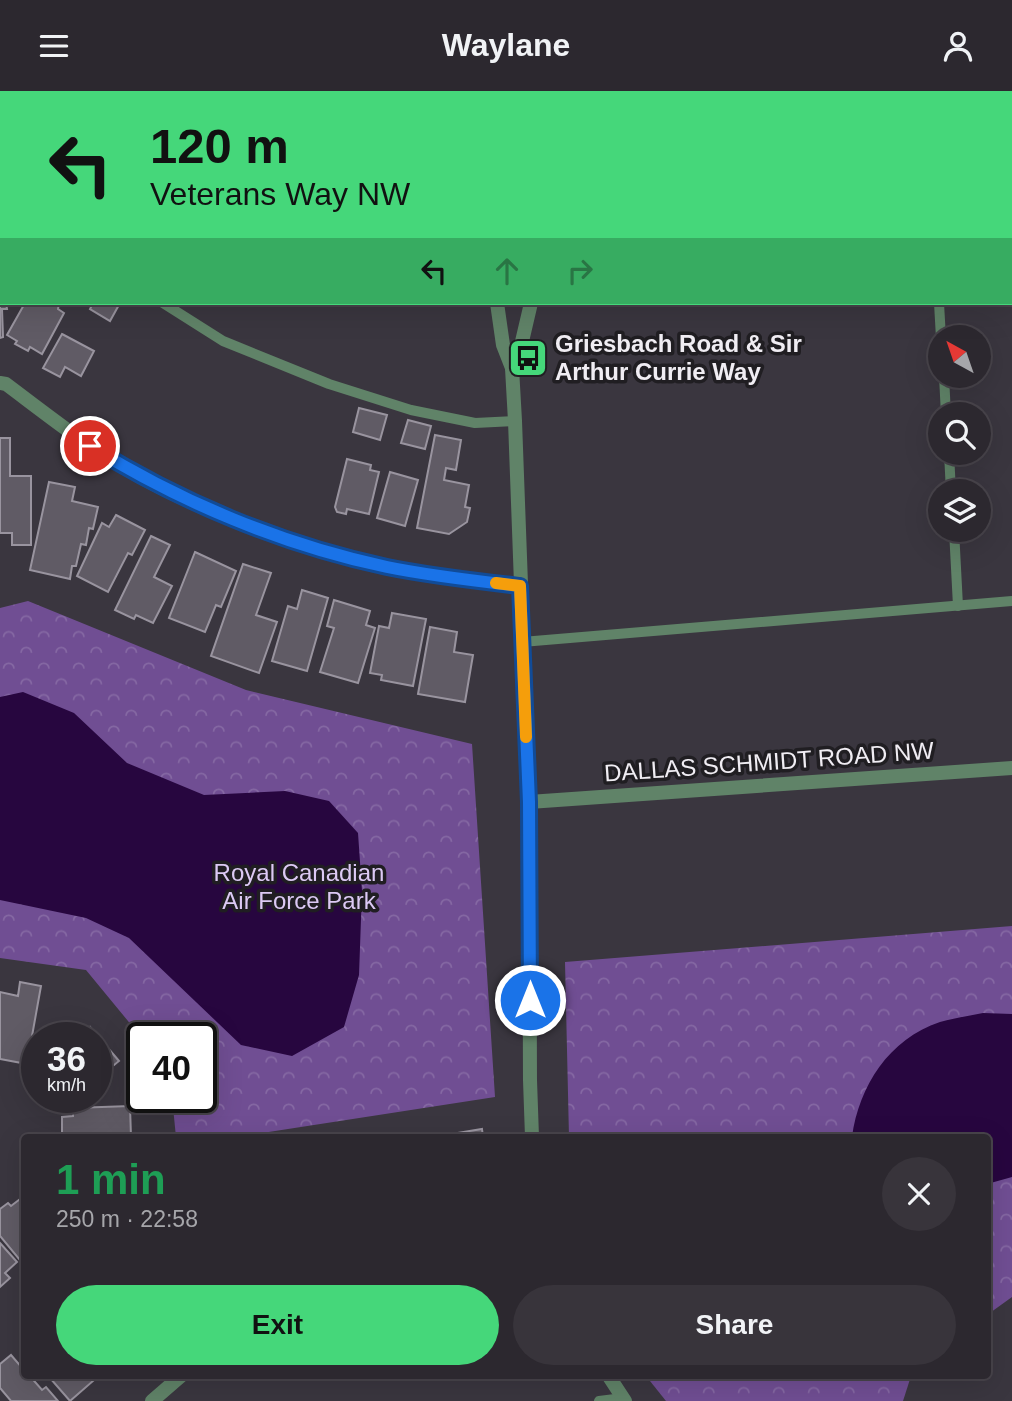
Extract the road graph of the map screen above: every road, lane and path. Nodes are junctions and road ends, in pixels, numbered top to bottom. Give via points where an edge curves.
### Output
1 (166, 305) edge
2 (497, 305) edge
3 (531, 305) edge
4 (939, 305) edge
5 (940, 325) edge
6 (512, 368) junction
7 (0, 383) edge
8 (515, 421) junction
9 (955, 542) edge
10 (520, 586) junction
11 (1012, 601) edge
12 (958, 605) junction
13 (522, 642) junction
14 (1012, 768) edge
15 (529, 802) junction
16 (532, 1134) edge
17 (177, 1379) edge
18 (611, 1379) edge
19 (624, 1399) edge
20 (152, 1401) edge
21 (599, 1401) edge

1 - 8 lane via 223,341 340,388 475,423
2 - 6 street via 503,345
3 - 6 street
4 - 5 lane
6 - 8 street
7 - 10 street via 130,471 229,517 388,567
8 - 10 street
9 - 12 lane
10 - 13 street
11 - 12 lane
12 - 13 lane
13 - 15 street
14 - 15 street, DALLAS SCHMIDT ROAD NW
15 - 16 street
17 - 20 street
18 - 19 street
19 - 21 lane

